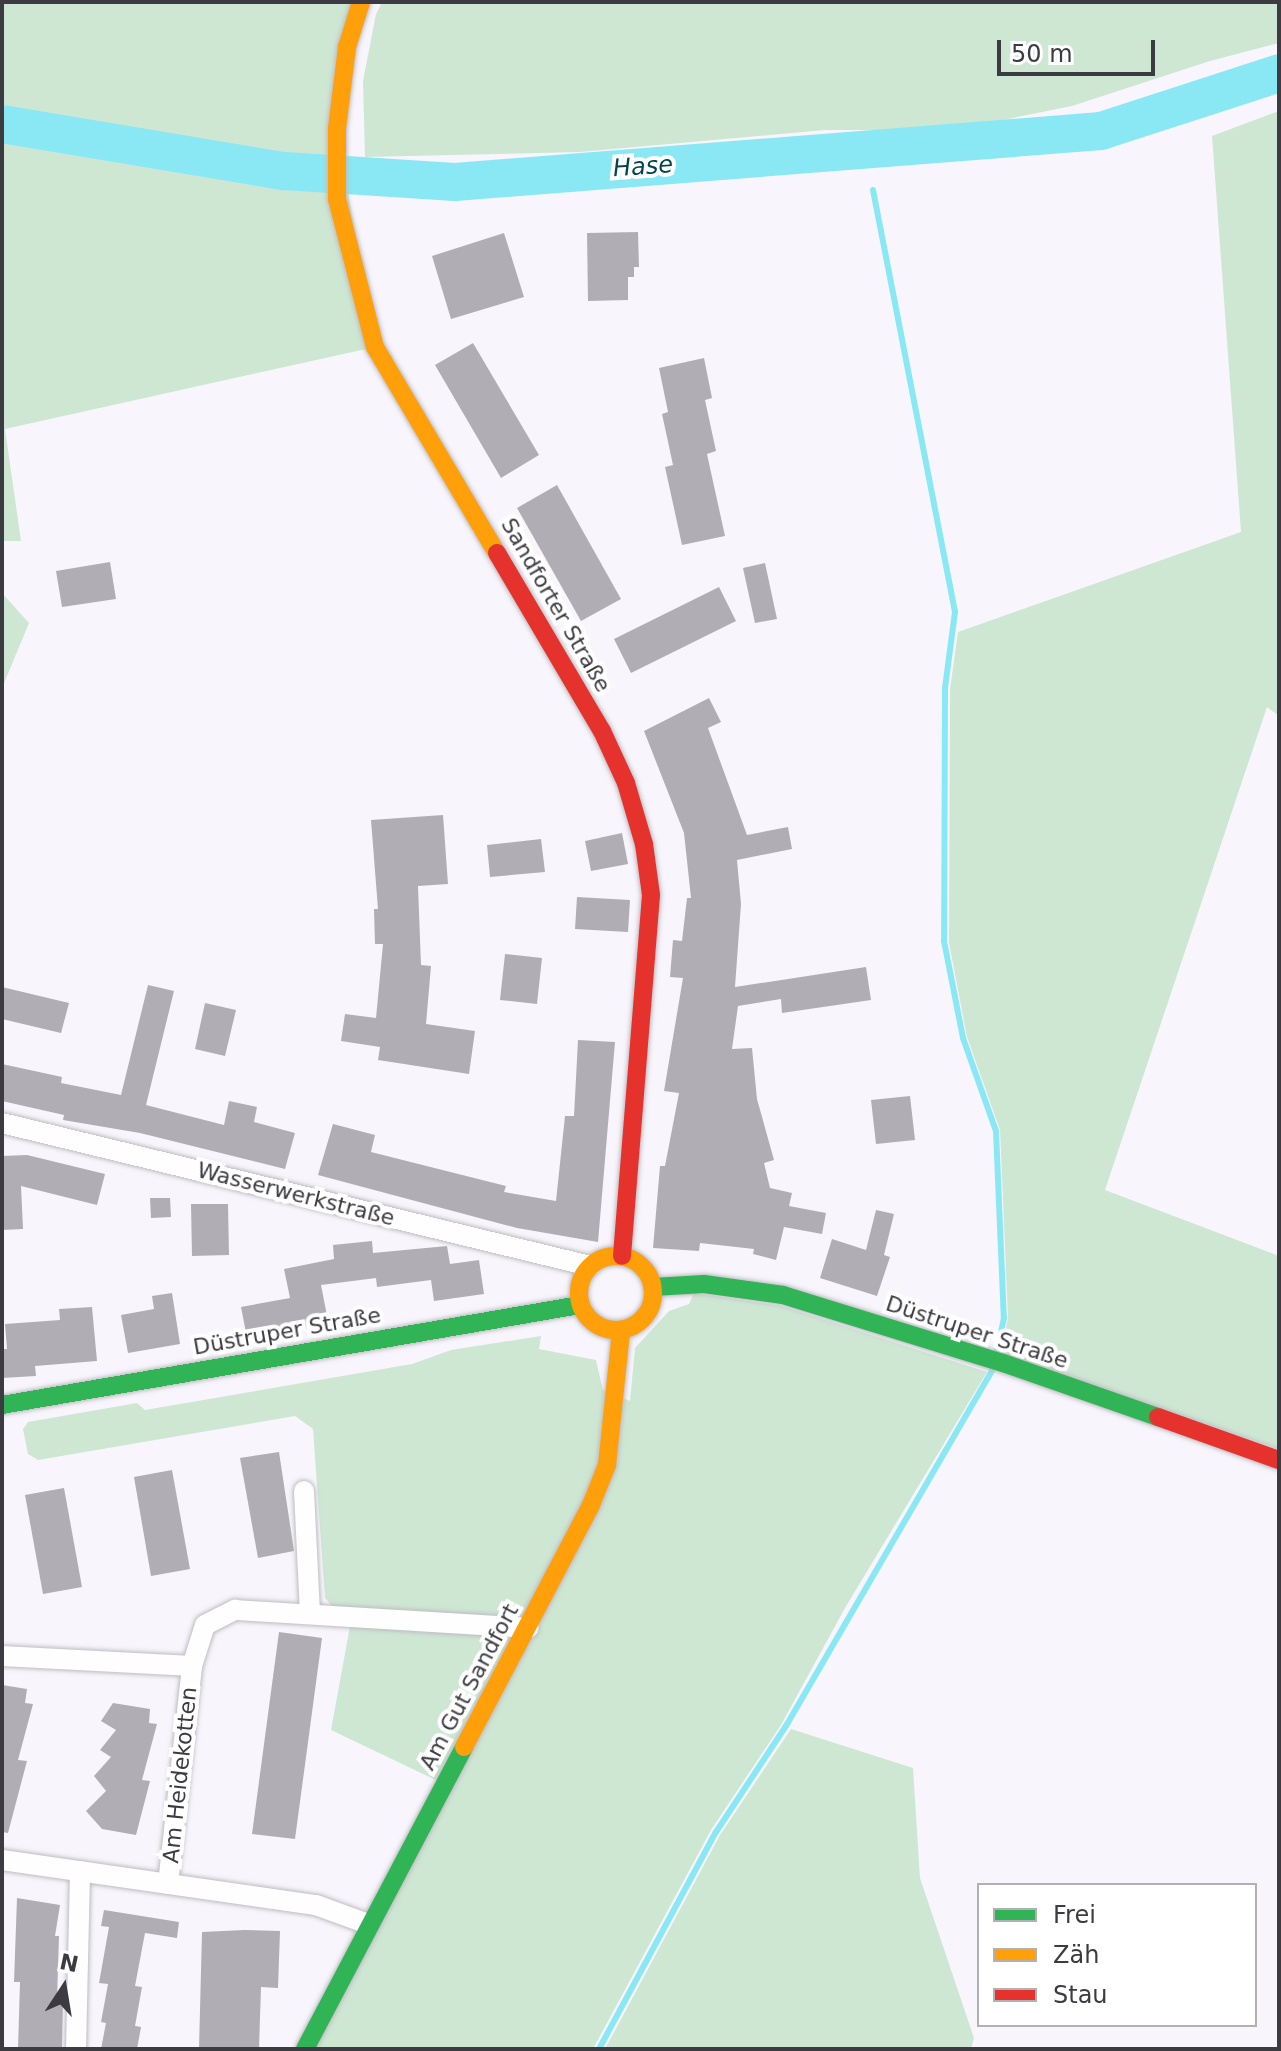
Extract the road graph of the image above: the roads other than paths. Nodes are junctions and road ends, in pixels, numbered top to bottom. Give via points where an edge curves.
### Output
1 (361, 2) edge
2 (2, 1123) edge
3 (622, 1256) junction
4 (590, 1266) junction
5 (653, 1287) junction
6 (580, 1305) junction
7 (621, 1331) junction
8 (2, 1405) edge
9 (1279, 1460) edge
10 (304, 1491) dead end
11 (310, 1613) junction
12 (528, 1628) junction
13 (2, 1656) edge
14 (192, 1666) junction
15 (2, 1860) edge
16 (80, 1871) junction
17 (168, 1884) junction
18 (368, 1924) junction
19 (76, 2049) edge
20 (305, 2049) edge

1 - 3 street, Sandforter Straße via 347,47 337,129 337,199 375,347 602,731 626,783 644,844 651,895
2 - 4 street, Wasserwerkstraße
3 - 4 street
3 - 5 street via 643,1267
4 - 6 street via 579,1284
5 - 7 street via 643,1320
5 - 9 street, Düstruper Straße via 704,1284 783,1295
6 - 7 street via 601,1328
6 - 8 street, Düstruper Straße
7 - 12 street, Am Gut Sandfort via 607,1465
10 - 11 street
11 - 12 street, Am Heidekotten
11 - 14 street, Am Heidekotten via 235,1610 205,1625
12 - 18 street, Am Gut Sandfort
13 - 14 street, Am Heidekotten
14 - 17 street, Am Heidekotten
15 - 16 street, Am Heidekotten
16 - 17 street, Am Heidekotten
16 - 19 street
17 - 18 street, Am Heidekotten via 316,1905
18 - 20 street, Am Gut Sandfort

